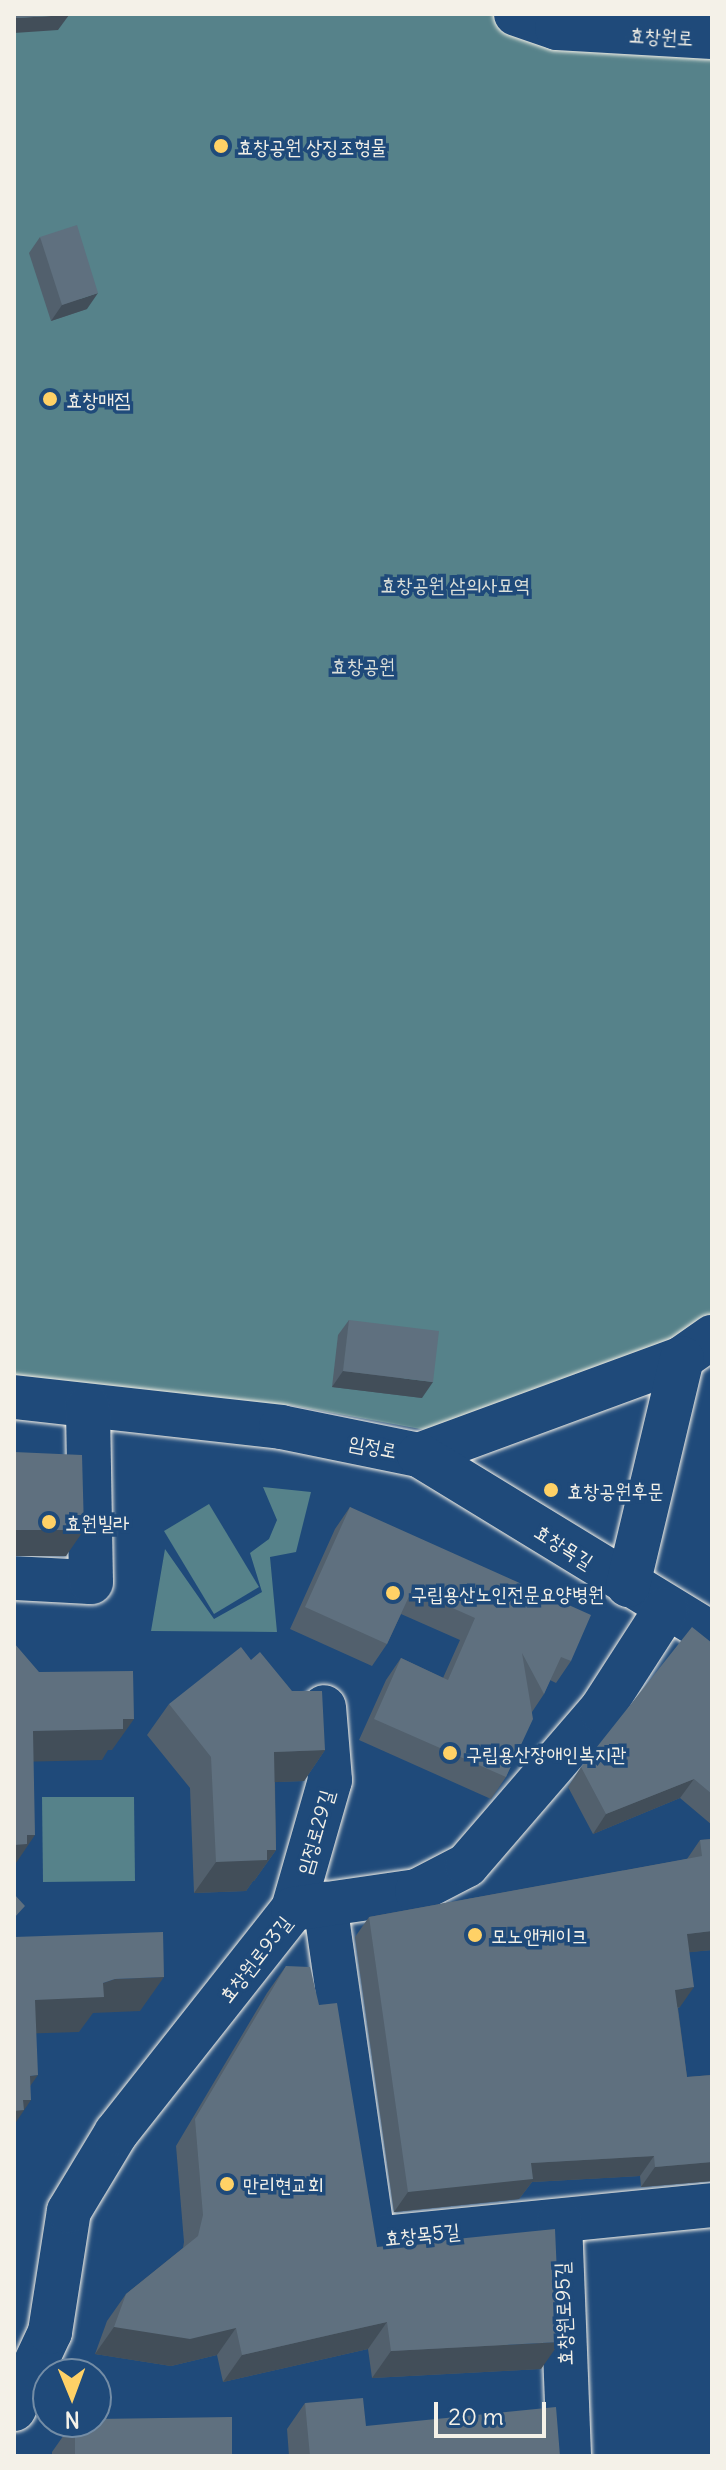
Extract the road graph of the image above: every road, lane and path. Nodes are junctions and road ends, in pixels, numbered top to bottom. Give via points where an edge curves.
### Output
1 (516, 14) edge
2 (712, 37) edge
3 (697, 1347) edge
4 (14, 1397) edge
5 (88, 1407) junction
6 (419, 1455) junction
7 (14, 1578) edge
8 (628, 1585) junction
9 (666, 1609) junction
10 (712, 1634) edge
11 (324, 1707) edge
12 (309, 1907) junction
13 (712, 2205) edge
14 (560, 2221) junction
15 (14, 2409) edge
16 (569, 2456) edge

1 - 2 street, 효창원로 via 557,28
3 - 6 street, 임정로
3 - 8 street
4 - 5 street, 임정로
5 - 6 street, 임정로 via 281,1427
5 - 7 street via 91,1582
6 - 8 street, 효창목길
8 - 9 street, 효창목길
9 - 10 street, 효창목길
9 - 12 street via 601,1710 467,1865 417,1891
11 - 12 street, 임정로29길 via 330,1780
12 - 14 street, 효창목5길 via 373,2239
12 - 15 street, 효창원로93길 via 116,2133 69,2211 50,2332
13 - 14 street, 효창목5길
14 - 16 street, 효창원로95길

